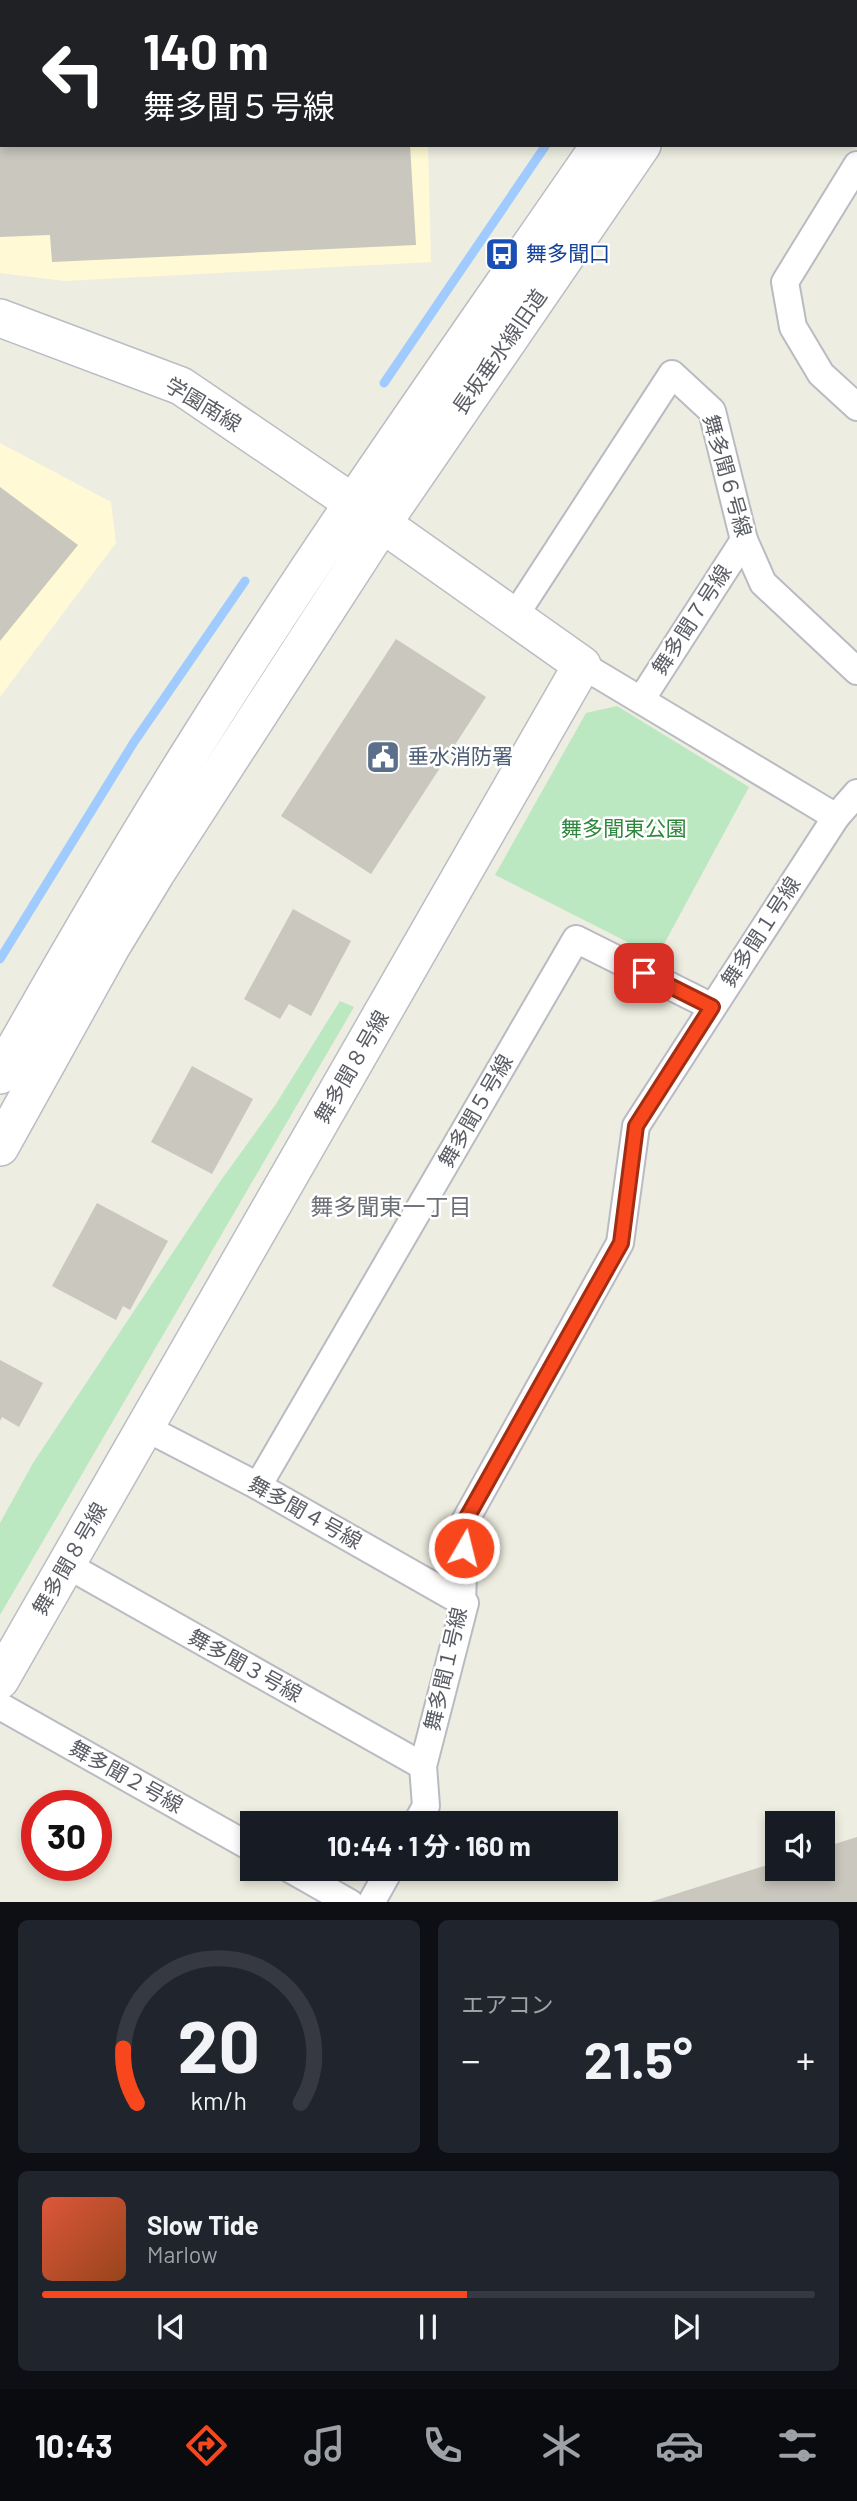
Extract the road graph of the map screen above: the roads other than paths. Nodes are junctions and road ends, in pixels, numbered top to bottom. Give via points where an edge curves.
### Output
1 (599, 147) edge
2 (641, 147) edge
3 (857, 165) edge
4 (0, 318) edge
5 (857, 407) edge
6 (353, 503) junction
7 (382, 524) junction
8 (744, 540) junction
9 (514, 617) junction
10 (582, 665) junction
11 (857, 671) edge
12 (641, 700) junction
13 (857, 793) edge
14 (836, 817) junction
15 (712, 1007) junction
16 (0, 1075) edge
17 (0, 1147) edge
18 (146, 1427) junction
19 (258, 1486) junction
20 (67, 1565) junction
21 (462, 1602) junction
22 (0, 1680) edge
23 (0, 1706) edge
24 (423, 1766) junction
25 (423, 1811) edge
26 (240, 1841) edge
27 (312, 1881) edge
28 (383, 1881) edge
29 (350, 1902) edge
30 (371, 1902) edge

1 - 6 street, 長坂垂水線旧道
2 - 7 street, 長坂垂水線旧道
3 - 5 street via 785,282 793,327 821,374
4 - 6 street, 学園南線 via 181,386
6 - 7 street, 学園南線
6 - 16 street, 長坂垂水線旧道 via 182,766 87,920
7 - 9 street
7 - 17 street, 長坂垂水線旧道 via 111,947
8 - 9 street, 舞多聞６号線 via 712,411 672,374
8 - 11 street, 舞多聞６号線 via 763,583
8 - 12 street, 舞多聞７号線
9 - 10 street
10 - 12 street
10 - 18 street, 舞多聞８号線
12 - 14 street
13 - 14 street
14 - 15 street, 舞多聞１号線
15 - 19 street, 舞多聞５号線 via 576,939
15 - 21 street, 舞多聞１号線 via 636,1126 621,1243 465,1521
18 - 19 street, 舞多聞４号線
18 - 20 street, 舞多聞８号線
19 - 21 street, 舞多聞４号線
20 - 22 street, 舞多聞８号線
20 - 24 street, 舞多聞３号線
21 - 24 street, 舞多聞１号線
23 - 26 street, 舞多聞２号線
24 - 25 street, 舞多聞１号線
27 - 29 street
28 - 30 street

